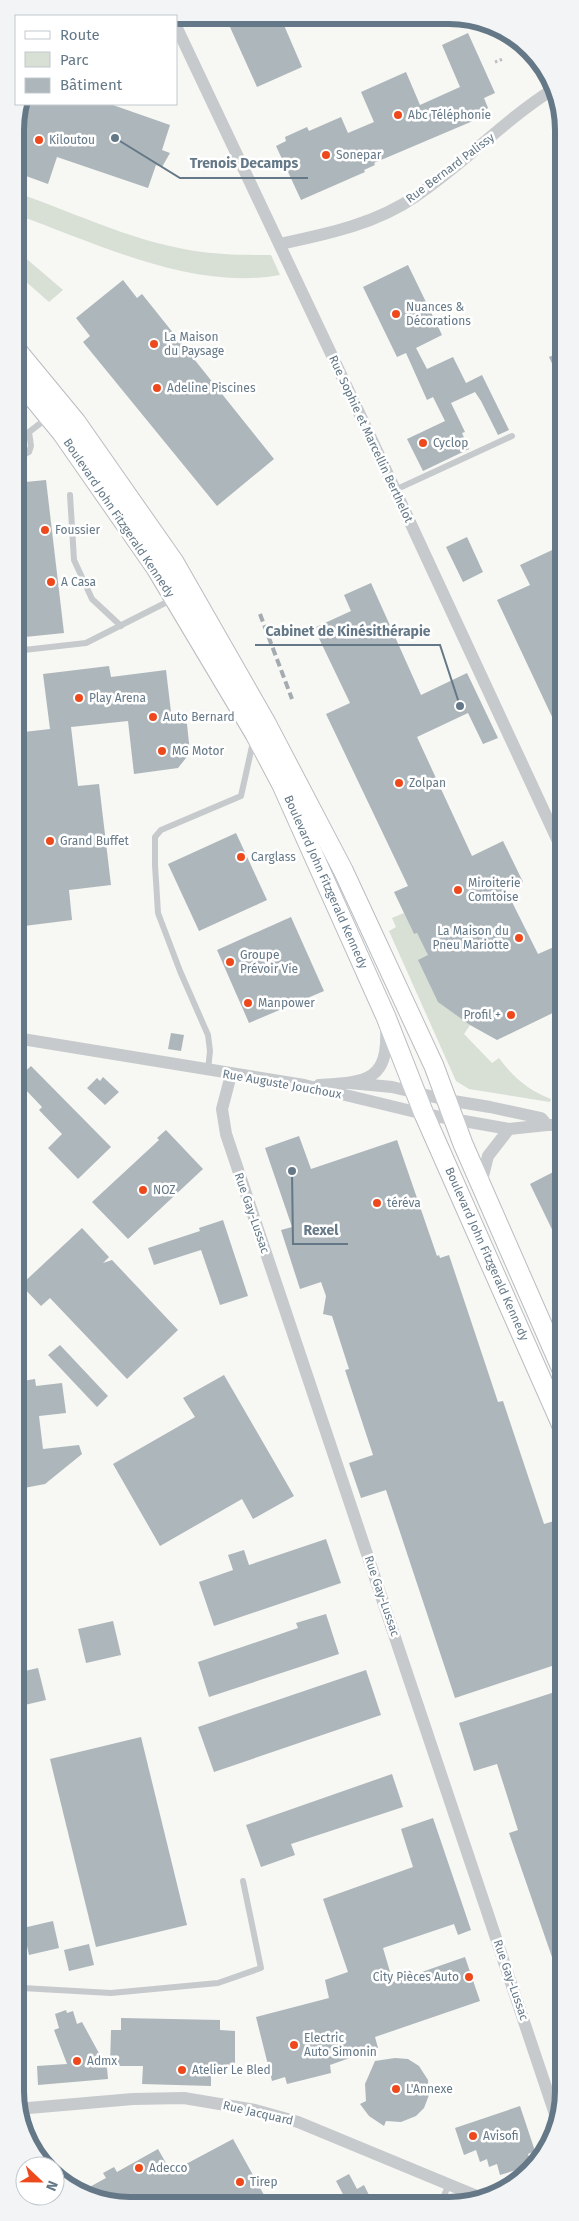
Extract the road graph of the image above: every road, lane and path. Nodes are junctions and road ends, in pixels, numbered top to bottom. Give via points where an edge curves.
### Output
1 (178, 30) edge
2 (503, 58) dead end
3 (495, 62) dead end
4 (548, 92) edge
5 (280, 244) junction
6 (24, 359) edge
7 (24, 387) edge
8 (49, 417) junction
9 (512, 436) dead end
10 (24, 455) edge
11 (395, 490) junction
12 (70, 495) dead end
13 (174, 598) junction
14 (122, 626) junction
15 (24, 650) edge
16 (255, 734) junction
17 (555, 835) edge
18 (386, 1017) junction
19 (24, 1039) edge
20 (207, 1071) junction
21 (231, 1075) junction
22 (350, 1083) junction
23 (304, 1086) junction
24 (416, 1092) junction
25 (447, 1100) junction
26 (424, 1114) junction
27 (454, 1119) junction
28 (547, 1124) junction
29 (555, 1124) edge
30 (509, 1129) junction
31 (482, 1184) junction
32 (555, 1351) edge
33 (555, 1408) edge
34 (243, 1881) dead end
35 (24, 1988) edge
36 (26, 2108) edge
37 (553, 2109) edge
38 (449, 2184) junction
39 (473, 2194) edge
40 (443, 2197) edge

1 - 5 street, Rue Sophie et Marcellin Berthelot
2 - 3 path
4 - 5 street, Rue Bernard Palissy via 415,197 348,228
5 - 11 street, Rue Sophie et Marcellin Berthelot
6 - 25 main road, Boulevard John Fitzgerald Kennedy via 76,422 174,562 242,680 343,870
7 - 8 main road, Boulevard John Fitzgerald Kennedy
8 - 10 lane via 29,432 31,446
8 - 13 main road, Boulevard John Fitzgerald Kennedy
9 - 11 lane
11 - 17 street, Rue Sophie et Marcellin Berthelot
12 - 14 lane via 74,560 92,599
13 - 14 lane
13 - 16 main road, Boulevard John Fitzgerald Kennedy
14 - 15 lane via 86,643
16 - 18 main road, Boulevard John Fitzgerald Kennedy via 310,844
16 - 20 lane via 241,796 161,830 155,837 158,913 208,1035
18 - 22 street via 387,1042 383,1063 371,1077
18 - 24 main road, Boulevard John Fitzgerald Kennedy
19 - 20 street, Rue Auguste Jouchoux
20 - 21 street, Rue Auguste Jouchoux
21 - 23 street, Rue Auguste Jouchoux
21 - 37 street, Rue Gay-Lussac via 222,1109 226,1134
22 - 23 street
22 - 24 street, Rue Auguste Jouchoux
23 - 26 street, Rue Auguste Jouchoux
24 - 25 street, Rue Auguste Jouchoux
24 - 26 main road, Boulevard John Fitzgerald Kennedy
25 - 27 main road, Boulevard John Fitzgerald Kennedy
25 - 28 street, Rue Auguste Jouchoux via 541,1118
26 - 27 street, Rue Auguste Jouchoux
26 - 33 main road, Boulevard John Fitzgerald Kennedy
27 - 30 street, Rue Auguste Jouchoux
27 - 31 main road, Boulevard John Fitzgerald Kennedy
28 - 29 street, Rue Auguste Jouchoux
28 - 30 street, Rue Auguste Jouchoux
30 - 31 street via 488,1156
31 - 32 main road, Boulevard John Fitzgerald Kennedy
34 - 35 lane via 261,1968 218,1983 112,1994
36 - 38 street, Rue Jacquard via 184,2098 255,2110 298,2122
38 - 39 street, Rue Jacquard
38 - 40 lane

